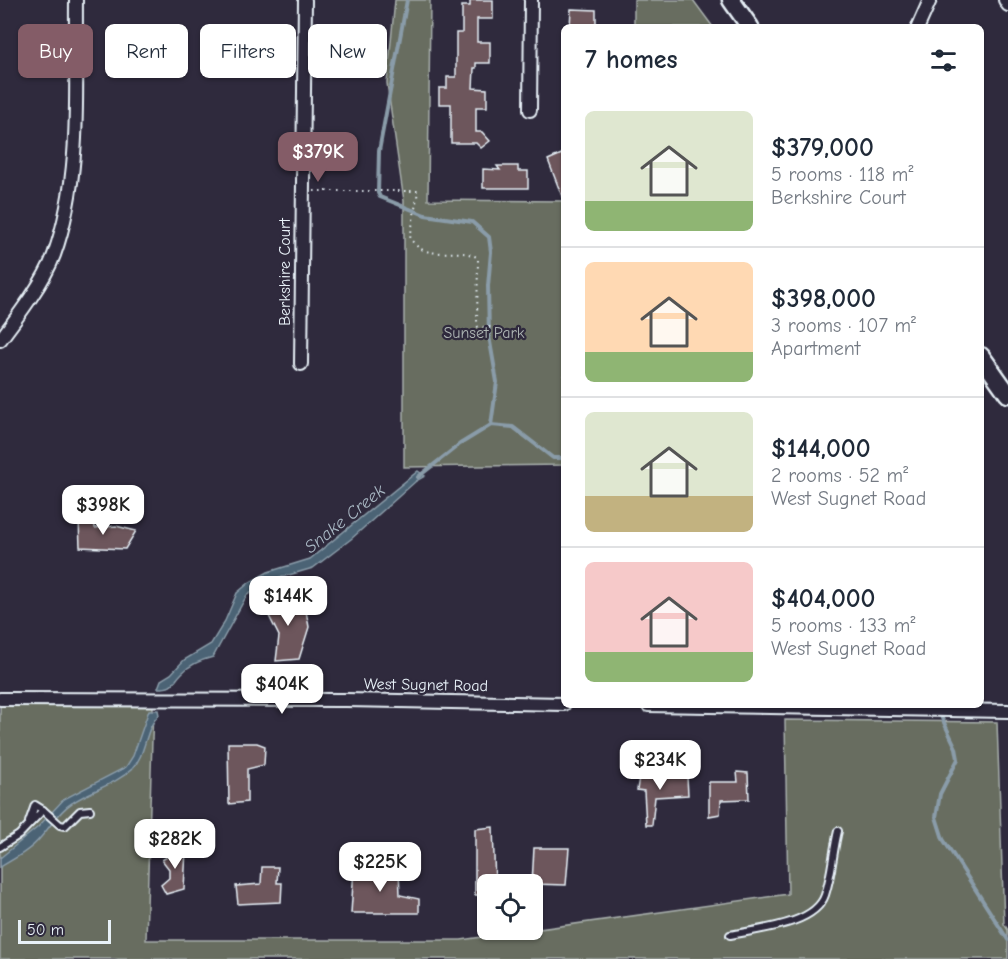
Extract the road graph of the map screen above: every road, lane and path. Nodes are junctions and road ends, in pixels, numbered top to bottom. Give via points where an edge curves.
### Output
1 (76, 0) edge
2 (306, 0) edge
3 (531, 0) edge
4 (731, 0) edge
5 (930, 0) edge
6 (1005, 0) edge
7 (1008, 5) edge
8 (748, 24) edge
9 (919, 24) edge
10 (530, 110) dead end
11 (302, 191) junction
12 (500, 327) dead end
13 (0, 340) edge
14 (984, 360) edge
15 (301, 364) dead end
16 (1008, 394) edge
17 (0, 699) edge
18 (561, 704) edge
19 (845, 708) edge
20 (1008, 711) edge
21 (90, 810) dead end
22 (838, 831) dead end
23 (0, 847) edge
24 (730, 935) dead end

1 - 13 street via 71,186 53,256 24,309
2 - 11 street, Berkshire Court
3 - 10 street
4 - 8 main road
5 - 9 street
6 - 7 street
11 - 12 path via 418,191 410,239 421,249 469,252 478,258 477,324
11 - 15 street, Berkshire Court
14 - 16 main road
17 - 18 street, West Sugnet Road
19 - 20 street
21 - 23 lane via 80,811 65,826 35,805 19,835
22 - 24 lane via 825,902 801,918

